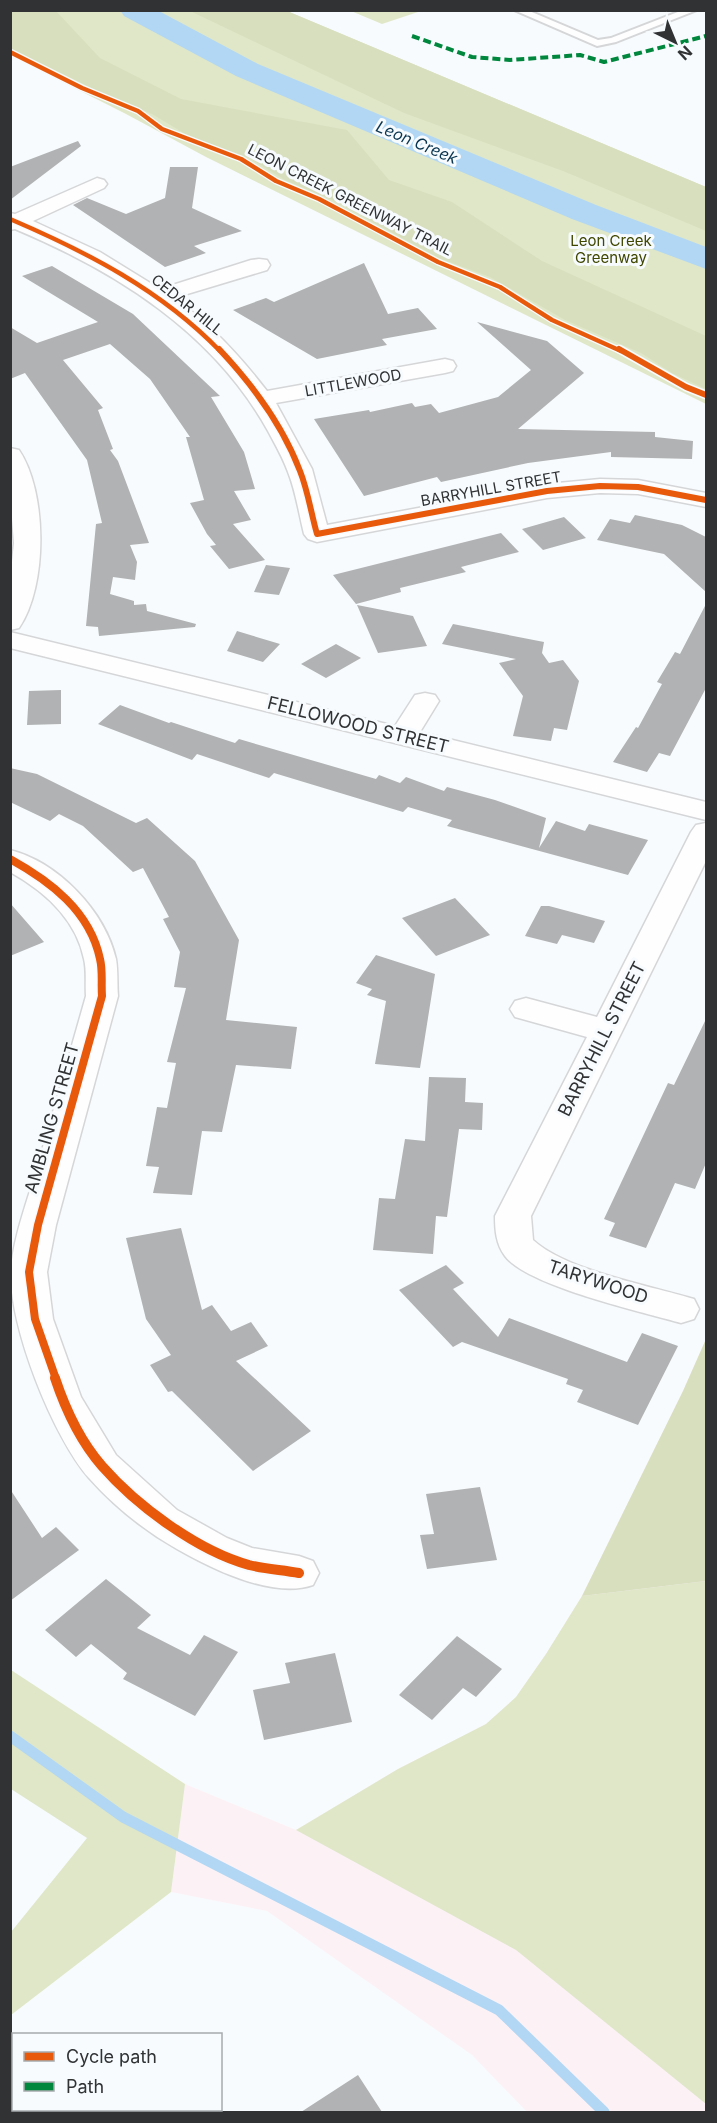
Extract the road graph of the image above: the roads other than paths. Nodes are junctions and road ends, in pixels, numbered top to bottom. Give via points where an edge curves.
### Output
1 (518, 10) edge
2 (693, 10) edge
3 (97, 184) dead end
4 (13, 222) edge
5 (259, 265) dead end
6 (156, 297) junction
7 (445, 366) dead end
8 (261, 399) junction
9 (10, 455) edge
10 (706, 500) edge
11 (317, 534) joint
12 (10, 622) edge
13 (10, 640) edge
14 (426, 701) dead end
15 (403, 736) junction
16 (706, 811) edge
17 (706, 832) edge
18 (10, 859) edge
19 (526, 1009) dead end
20 (606, 1031) junction
21 (518, 1248) joint
22 (681, 1309) dead end
23 (299, 1573) dead end

1 - 2 lane via 597,43
3 - 4 street
4 - 6 street, CEDAR HILL via 92,255
5 - 6 street
6 - 8 street, CEDAR HILL via 212,342
7 - 8 street, LITTLEWOOD
8 - 11 street, CEDAR HILL via 301,472
9 - 12 street via 23,492 28,532 25,575
10 - 11 street, BARRYHILL STREET via 638,487 600,486 547,491
13 - 15 street, FELLOWOOD STREET
14 - 15 street
15 - 16 street, FELLOWOOD STREET
17 - 20 street, BARRYHILL STREET
18 - 23 street, AMBLING STREET via 63,895 86,925 100,959 102,996 38,1225 29,1272 35,1319 62,1398 102,1466 163,1522 249,1565
19 - 20 street
20 - 21 street, BARRYHILL STREET via 513,1216
21 - 22 street, TARYWOOD via 549,1268

